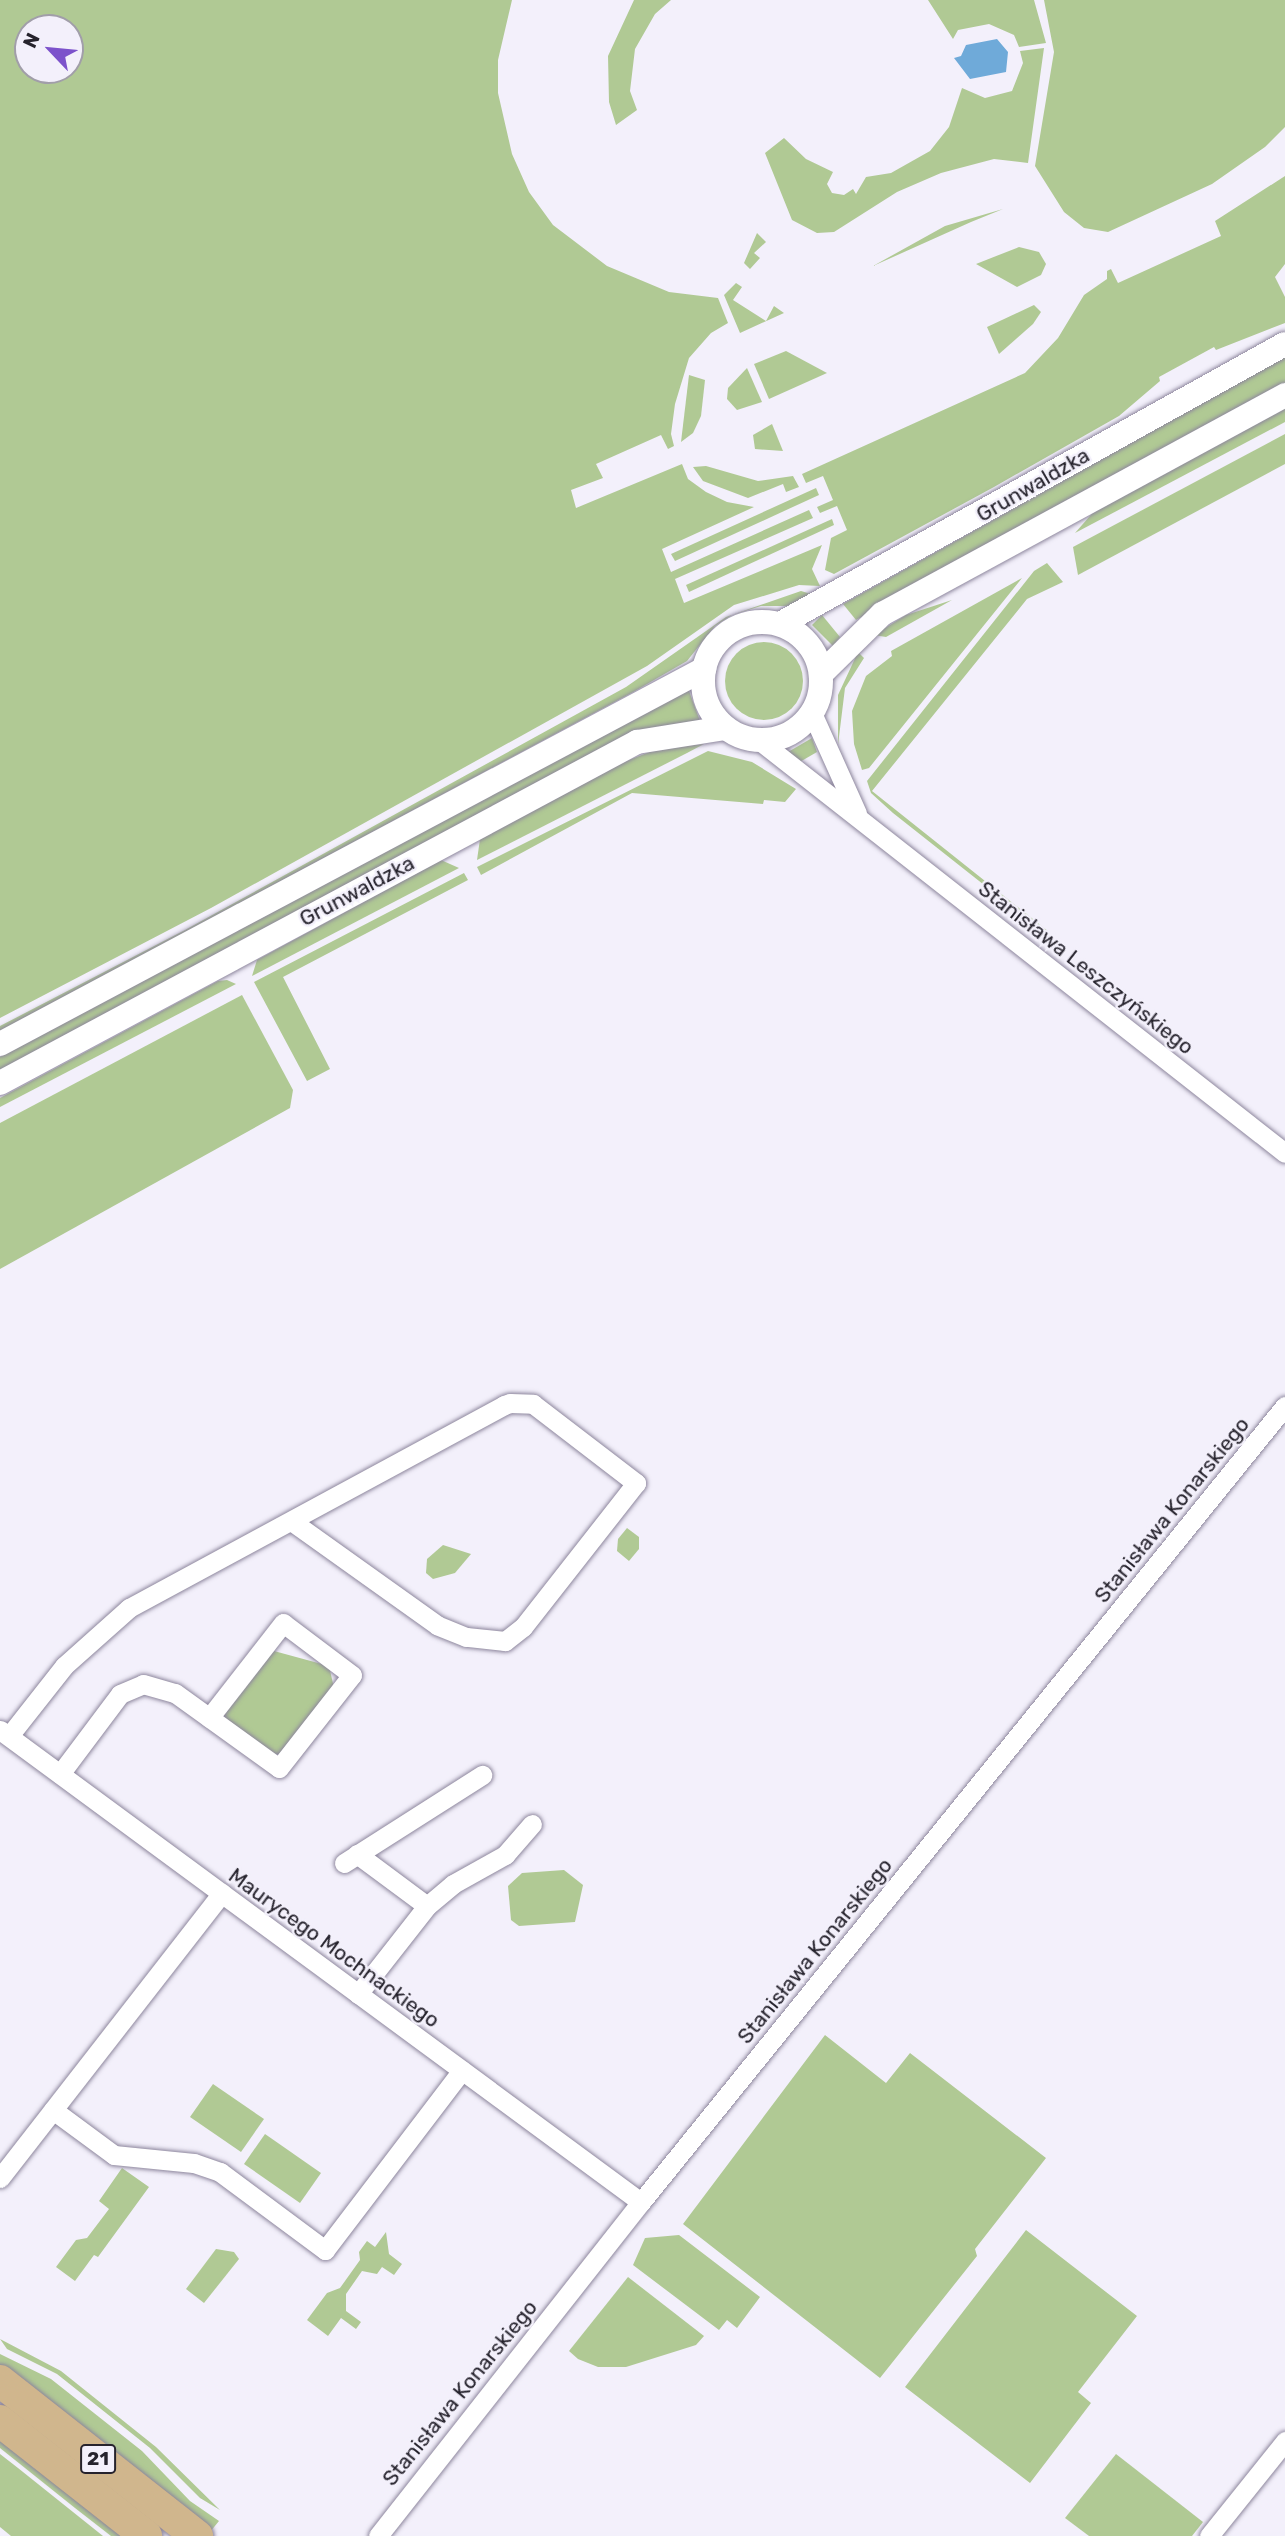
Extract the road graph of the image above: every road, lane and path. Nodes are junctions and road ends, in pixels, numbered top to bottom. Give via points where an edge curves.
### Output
1 (1285, 344) edge
2 (1285, 396) edge
3 (780, 624) junction
4 (704, 669) junction
5 (821, 674) junction
6 (812, 713) junction
7 (724, 727) junction
8 (760, 741) junction
9 (859, 817) junction
10 (0, 1044) edge
11 (0, 1083) edge
12 (1285, 1153) edge
13 (1285, 1406) edge
14 (291, 1521) junction
15 (209, 1718) junction
16 (4, 1733) edge
17 (61, 1774) junction
18 (482, 1775) dead end
19 (532, 1824) dead end
20 (222, 1893) junction
21 (427, 1906) junction
22 (358, 1994) junction
23 (462, 2070) junction
24 (53, 2110) junction
25 (0, 2178) edge
26 (641, 2202) junction
27 (0, 2381) edge
28 (0, 2421) edge
29 (1285, 2441) edge
30 (376, 2533) edge
31 (146, 2536) edge
32 (197, 2536) edge
33 (1209, 2536) edge

1 - 3 street, Grunwaldzka
2 - 5 street, Grunwaldzka via 882,614
3 - 4 street via 755,622 732,630 713,646
3 - 5 street via 807,644
4 - 7 street via 703,691 710,711
4 - 10 street, Grunwaldzka
5 - 6 street
6 - 8 street via 780,738
6 - 9 street, Stanisława Leszczyńskiego
7 - 8 street
7 - 11 street, Grunwaldzka via 637,742
8 - 9 street, Stanisława Leszczyńskiego
9 - 12 street, Stanisława Leszczyńskiego
13 - 26 street, Stanisława Konarskiego
14 - 14 street via 516,1402 540,1409 636,1483 523,1627 505,1641 466,1637 437,1625
14 - 16 street via 108,1623
15 - 15 street via 279,1768 352,1675 283,1623
15 - 17 street via 165,1689 133,1685 120,1694
16 - 17 street, Maurycego Mochnackiego
17 - 20 street, Maurycego Mochnackiego
18 - 21 street via 351,1858
19 - 21 street via 505,1855 453,1884
20 - 22 street, Maurycego Mochnackiego
20 - 24 street
21 - 22 street
22 - 23 street, Maurycego Mochnackiego
23 - 24 street via 325,2250 220,2172 194,2163 114,2155
23 - 26 street, Maurycego Mochnackiego
24 - 25 street
26 - 30 street, Stanisława Konarskiego
27 - 32 main road, 21
28 - 31 main road, 21
29 - 33 street

